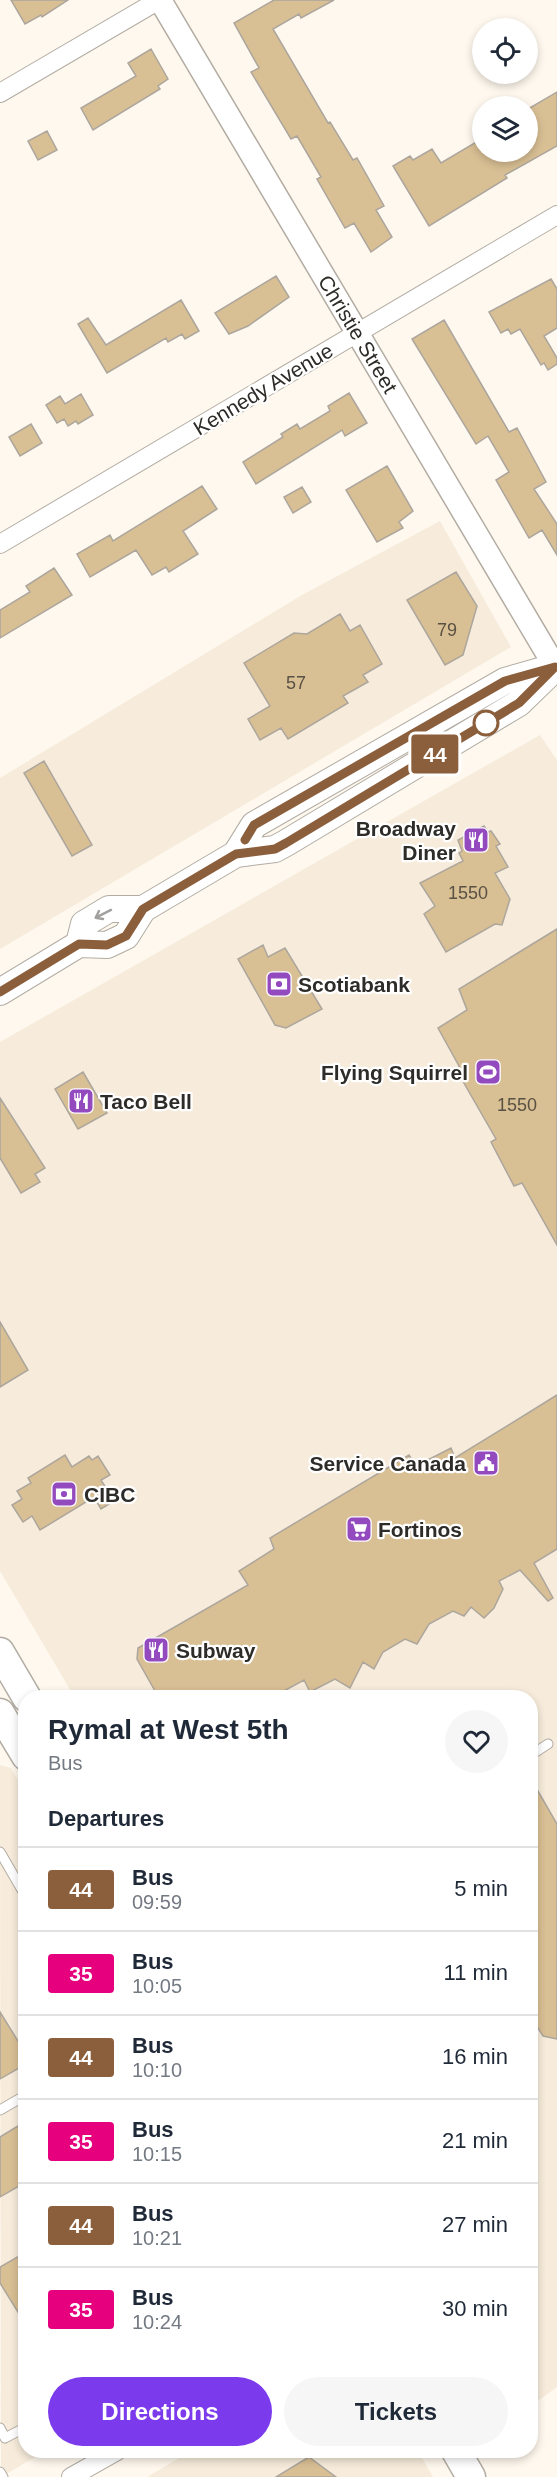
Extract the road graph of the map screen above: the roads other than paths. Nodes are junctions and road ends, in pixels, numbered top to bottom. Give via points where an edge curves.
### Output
1 (160, 0) edge
2 (0, 93) edge
3 (557, 215) edge
4 (357, 333) junction
5 (0, 544) edge
6 (556, 668) edge
7 (0, 992) edge
8 (0, 1652) edge
9 (22, 1690) edge
10 (7, 1715) edge
11 (18, 1739) edge
12 (548, 1744) dead end
13 (538, 1750) edge
14 (0, 1852) edge
15 (18, 1885) edge
16 (18, 2100) edge
17 (0, 2110) edge
18 (0, 2428) edge
19 (18, 2431) edge
20 (2, 2440) edge
21 (105, 2458) edge
22 (460, 2458) edge
23 (0, 2472) edge
24 (3, 2477) edge
25 (71, 2477) edge
26 (471, 2477) edge

1 - 2 street
1 - 4 street, Christie Street
3 - 4 street, Kennedy Avenue
4 - 5 street, Kennedy Avenue
4 - 6 street, Christie Street
6 - 7 main road via 505,681 254,825 236,854 143,909 126,936 107,945 79,944
8 - 9 main road
10 - 11 main road
12 - 13 lane
14 - 15 lane
16 - 17 lane
18 - 20 lane
19 - 20 lane
21 - 25 street
22 - 26 main road
23 - 24 lane

